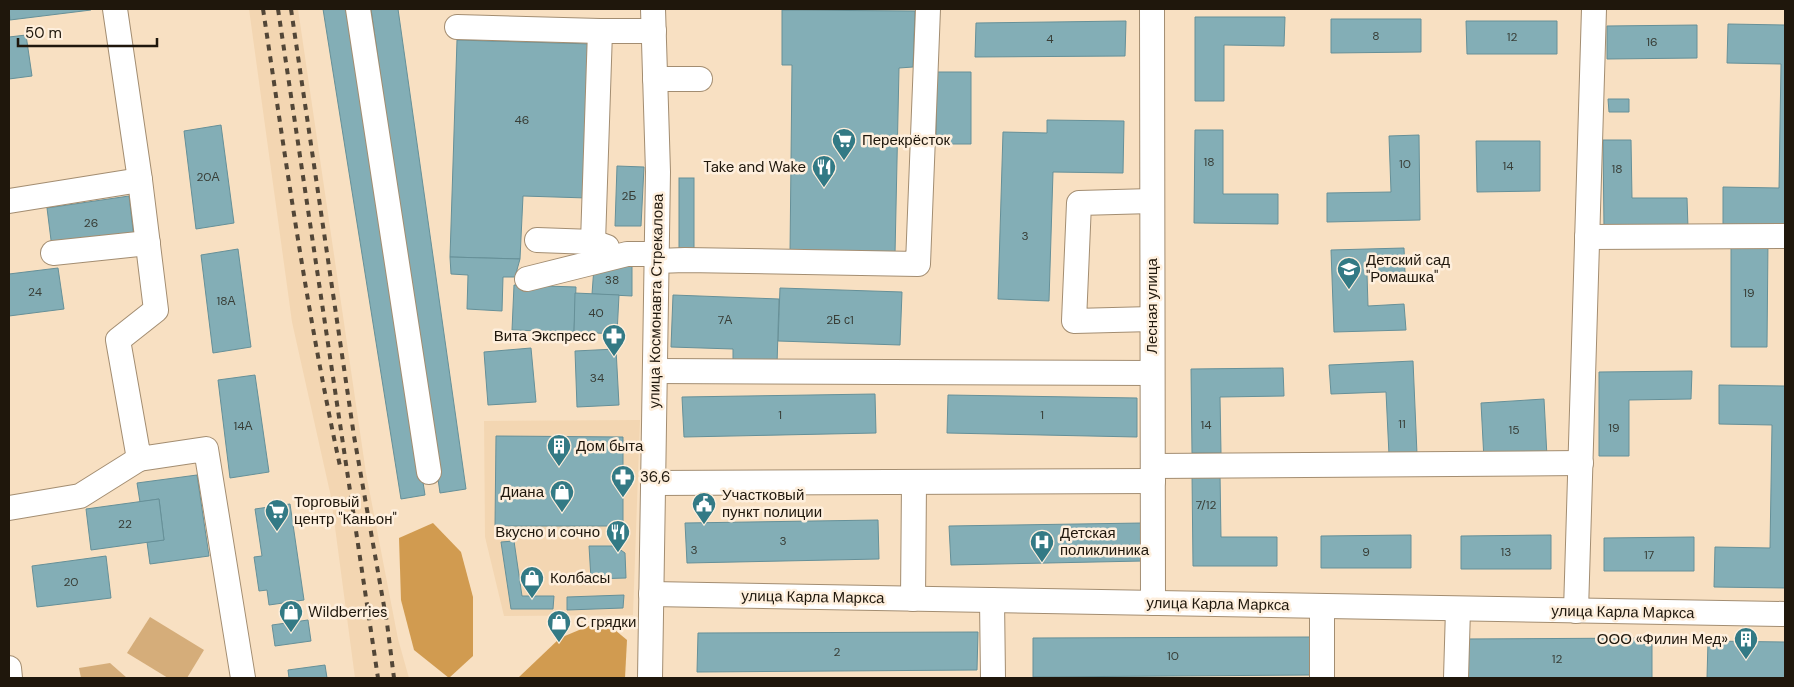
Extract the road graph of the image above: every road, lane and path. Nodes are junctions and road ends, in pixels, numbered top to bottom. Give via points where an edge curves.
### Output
1 (115, 9) edge
2 (358, 9) edge
3 (928, 9) edge
4 (1152, 9) edge
5 (1594, 9) edge
6 (653, 20) edge
7 (457, 27) dead end
8 (600, 31) junction
9 (655, 79) junction
10 (700, 79) dead end
11 (140, 180) junction
12 (9, 201) edge
13 (1152, 201) junction
14 (1785, 236) edge
15 (1587, 237) junction
16 (537, 240) dead end
17 (593, 242) junction
18 (148, 243) junction
19 (53, 253) dead end
20 (628, 254) junction
21 (657, 258) junction
22 (527, 279) dead end
23 (1152, 319) junction
24 (655, 371) junction
25 (1152, 373) junction
26 (139, 459) junction
27 (1581, 463) junction
28 (429, 472) dead end
29 (1153, 473) junction
30 (654, 483) junction
31 (914, 483) junction
32 (9, 508) edge
33 (652, 594) junction
34 (913, 599) junction
35 (992, 600) junction
36 (1153, 603) junction
37 (1322, 606) junction
38 (1458, 609) junction
39 (1576, 611) junction
40 (1785, 614) edge
41 (9, 668) edge
42 (10, 678) edge
43 (243, 678) edge
44 (650, 678) edge
45 (993, 678) edge
46 (1322, 678) edge
47 (1456, 678) edge

1 - 11 street
2 - 28 street
3 - 21 street via 918,264
4 - 13 street, Лесная улица
5 - 15 street
6 - 8 street
6 - 9 street, улица Космонавта Стрекалова
7 - 8 street
8 - 17 street
9 - 10 street
9 - 21 street, улица Космонавта Стрекалова
11 - 12 street
11 - 18 street
13 - 23 street, Лесная улица
13 - 23 street via 1079,203 1074,321
14 - 15 street
15 - 27 street
16 - 17 street
17 - 20 street
18 - 19 street
18 - 26 street via 156,310 118,340
20 - 21 street
20 - 22 street
21 - 24 street, улица Космонавта Стрекалова
23 - 25 street, Лесная улица
24 - 25 street
24 - 30 street, улица Космонавта Стрекалова
25 - 29 street, Лесная улица
26 - 32 street via 80,496
26 - 43 street via 206,449
27 - 29 street
27 - 39 street
29 - 31 street
29 - 36 street, Лесная улица
30 - 31 street
30 - 33 street, улица Космонавта Стрекалова
31 - 34 street
33 - 34 street, улица Карла Маркса
33 - 44 street, улица Космонавта Стрекалова
34 - 35 street, улица Карла Маркса
35 - 36 street, улица Карла Маркса
35 - 45 street
36 - 37 street, улица Карла Маркса
37 - 38 street, улица Карла Маркса
37 - 46 street
38 - 39 street, улица Карла Маркса
38 - 47 street
39 - 40 street, улица Карла Маркса
41 - 42 street

